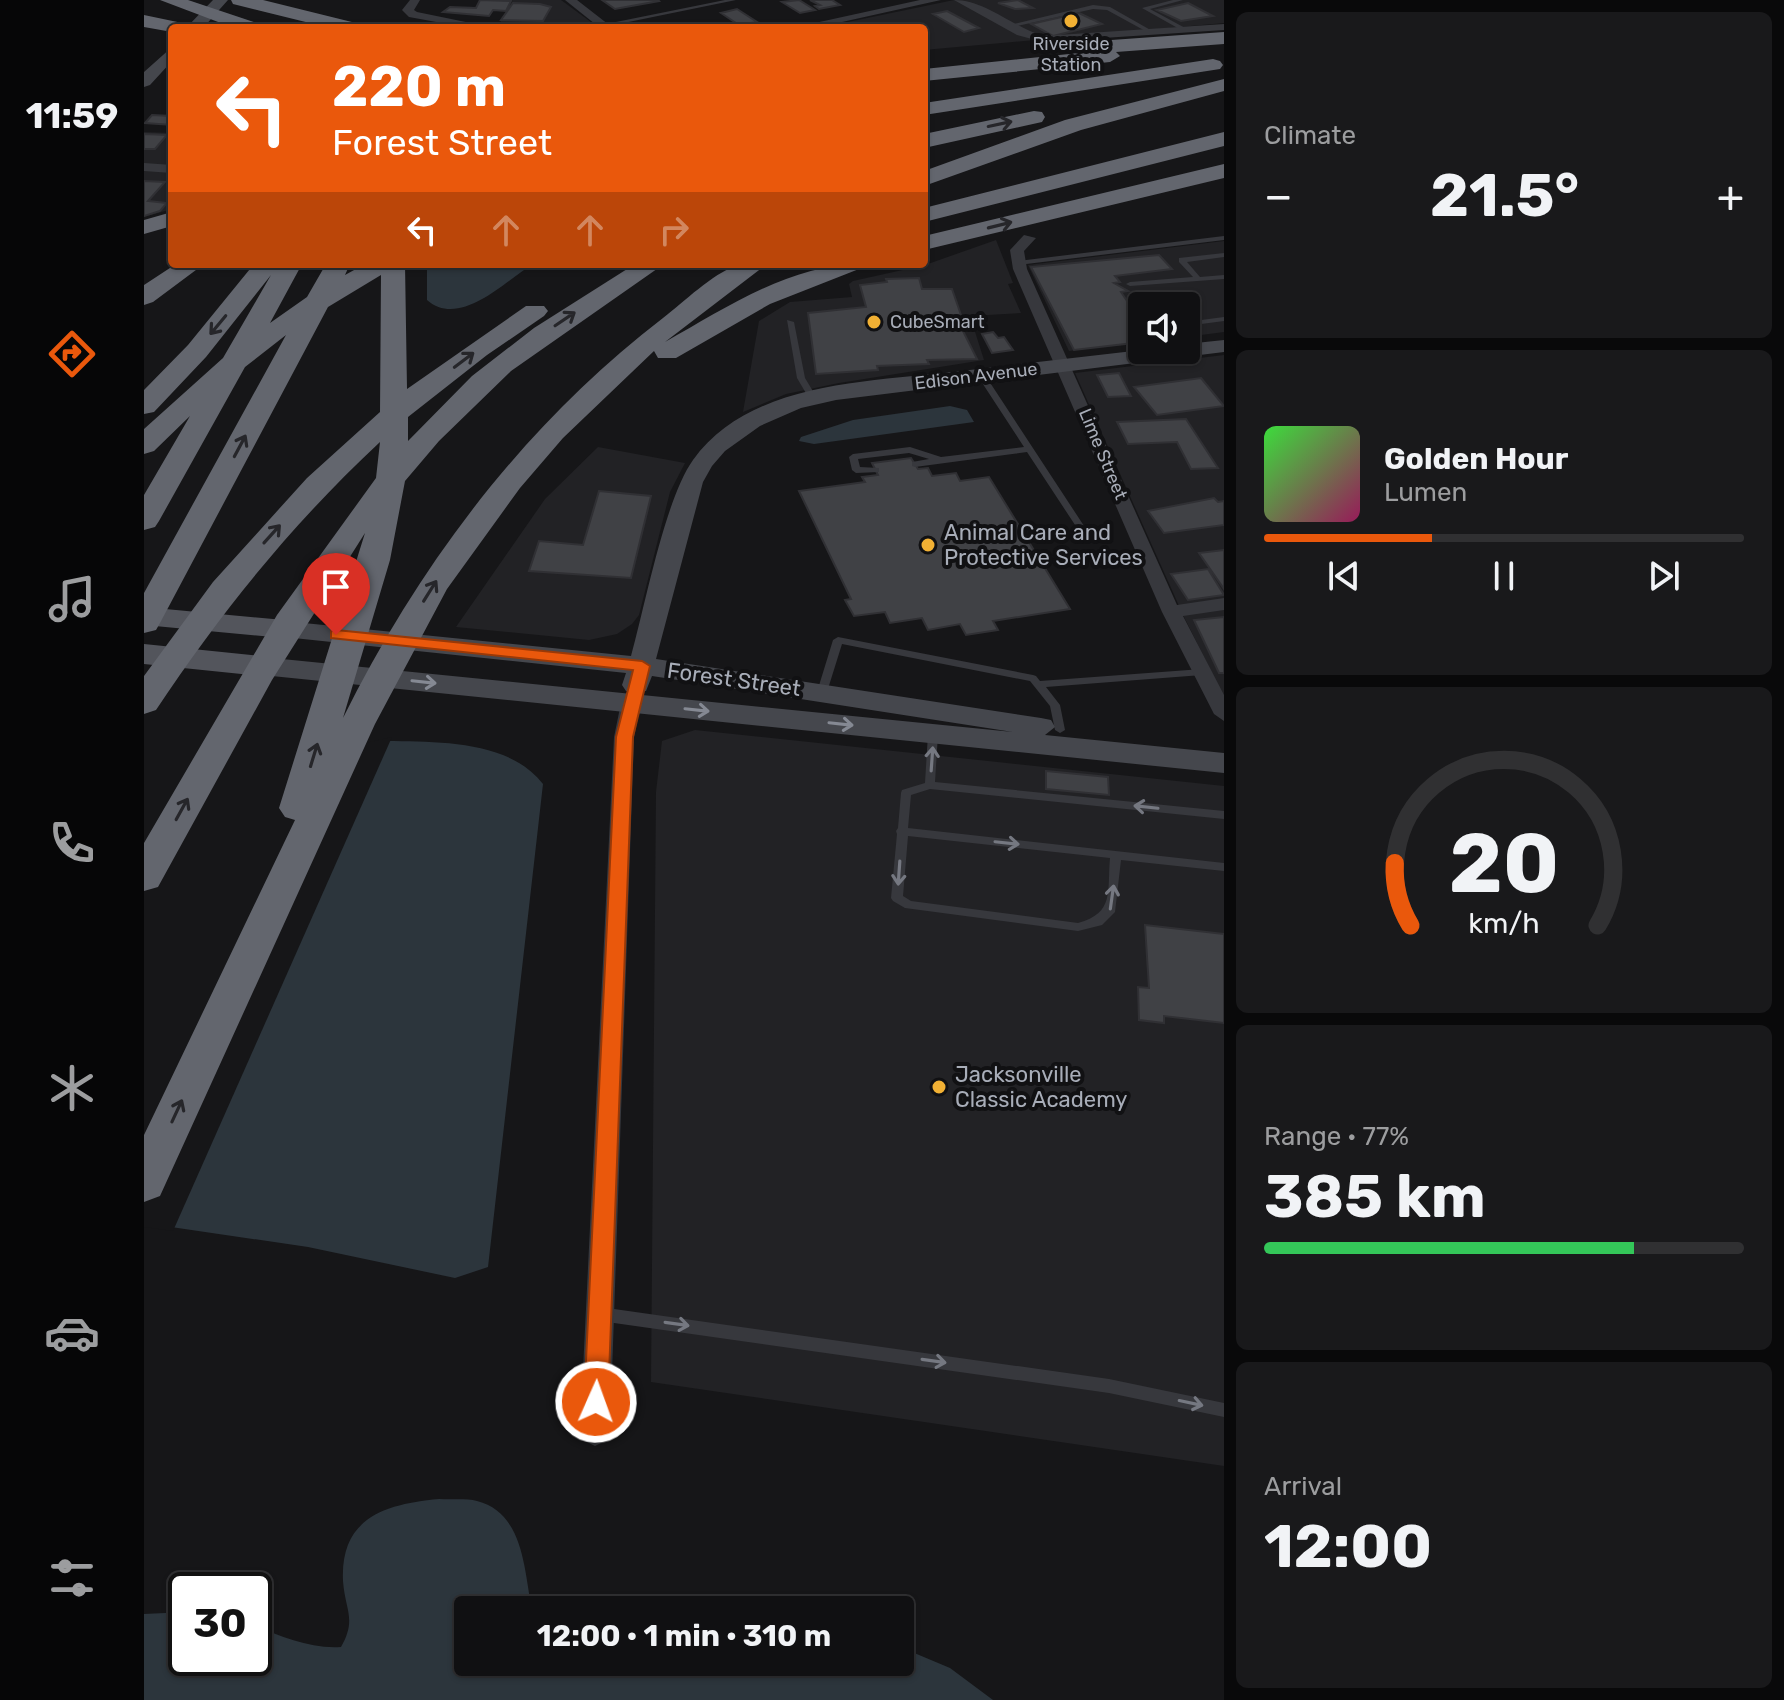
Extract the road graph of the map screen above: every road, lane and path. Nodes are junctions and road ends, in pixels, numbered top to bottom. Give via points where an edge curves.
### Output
1 (169, 0) edge
2 (221, 0) edge
3 (415, 0) edge
4 (570, 0) edge
5 (733, 0) edge
6 (936, 0) edge
7 (959, 0) edge
8 (1180, 0) edge
9 (244, 1) edge
10 (144, 12) edge
11 (144, 21) edge
12 (181, 24) edge
13 (197, 24) edge
14 (243, 24) edge
15 (318, 24) edge
16 (337, 24) edge
17 (461, 24) edge
18 (602, 24) edge
19 (620, 24) edge
20 (818, 24) edge
21 (168, 26) edge
22 (1008, 26) junction
23 (1224, 27) edge
24 (1185, 30) junction
25 (1151, 32) junction
26 (1224, 41) edge
27 (168, 56) edge
28 (928, 60) edge
29 (1224, 63) edge
30 (928, 75) edge
31 (144, 82) edge
32 (1224, 84) edge
33 (928, 94) edge
34 (928, 108) edge
35 (1224, 117) edge
36 (1200, 122) dead end
37 (1224, 139) edge
38 (928, 140) edge
39 (1080, 147) dead end
40 (1224, 155) edge
41 (928, 163) edge
42 (144, 167) edge
43 (168, 169) edge
44 (1224, 171) edge
45 (928, 178) edge
46 (928, 187) edge
47 (928, 214) edge
48 (168, 220) edge
49 (144, 227) edge
50 (1029, 238) dead end
51 (1224, 238) edge
52 (928, 242) edge
53 (1224, 255) edge
54 (1018, 263) junction
55 (186, 268) edge
56 (264, 268) edge
57 (288, 268) edge
58 (336, 268) edge
59 (377, 268) edge
60 (393, 268) edge
61 (607, 268) edge
62 (646, 268) edge
63 (749, 268) edge
64 (787, 268) edge
65 (840, 268) edge
66 (1224, 277) edge
67 (1198, 279) junction
68 (1130, 284) dead end
69 (144, 297) edge
70 (1224, 319) edge
71 (790, 322) dead end
72 (1200, 322) edge
73 (1200, 346) edge
74 (1224, 346) edge
75 (635, 353) junction
76 (1128, 355) edge
77 (1064, 365) junction
78 (981, 375) junction
79 (813, 398) junction
80 (144, 406) edge
81 (144, 445) edge
82 (1029, 449) junction
83 (538, 451) junction
84 (940, 460) junction
85 (915, 464) dead end
86 (876, 470) dead end
87 (144, 521) edge
88 (1082, 529) dead end
89 (1224, 604) edge
90 (1171, 612) junction
91 (144, 616) edge
92 (144, 623) edge
93 (284, 629) junction
94 (262, 666) junction
95 (642, 666) junction
96 (1202, 672) junction
97 (148, 679) edge
98 (1038, 684) junction
99 (822, 692) junction
100 (631, 703) junction
101 (1224, 714) edge
102 (1060, 730) junction
103 (933, 734) junction
104 (1224, 762) edge
105 (930, 785) junction
106 (1224, 815) edge
107 (901, 831) junction
108 (1116, 855) junction
109 (1224, 867) edge
110 (144, 877) edge
111 (259, 937) junction
112 (144, 1182) edge
113 (600, 1313) junction
114 (1224, 1410) edge
115 (595, 1431) dead end

1 - 14 highway
2 - 13 main road
3 - 17 street via 409,13
4 - 18 street
5 - 19 lane
6 - 20 street
7 - 22 street
8 - 24 lane via 1145,8
9 - 15 highway
9 - 16 highway
10 - 12 highway
11 - 21 highway
22 - 25 street via 1038,38
22 - 25 lane via 1093,7 1108,8
23 - 24 street
24 - 25 street
26 - 28 highway
26 - 30 highway
27 - 31 main road
29 - 33 highway
29 - 34 highway
38 -> 32 highway
32 - 45 highway via 1073,125
35 - 36 highway
37 - 47 highway
39 - 41 highway
40 - 46 highway via 1053,185
42 - 43 street
52 -> 44 highway
48 - 49 highway
50 - 54 street via 1017,250
51 - 54 lane
53 - 67 lane via 1182,260
54 - 77 street, Lime Street
55 - 69 highway
56 -> 80 highway
57 - 87 highway
92 -> 58 highway
59 - 81 highway via 268,336
111 -> 60 highway via 380,539 393,461
97 -> 61 highway via 314,490 408,403 506,330
93 -> 62 highway via 376,497 454,410 541,335
63 - 75 highway
64 - 75 highway
65 - 83 highway via 761,299 690,337 596,401
66 - 67 lane
67 - 68 lane
70 - 72 lane
71 - 79 lane via 802,382
73 - 74 main road, Edison Avenue
75 - 83 highway
76 - 77 main road, Edison Avenue
77 - 78 main road, Edison Avenue
77 - 90 street, Lime Street
78 - 79 main road, Edison Avenue
78 - 82 lane
79 - 95 main road, Edison Avenue via 735,431 709,453 691,482
82 - 84 lane
82 - 88 lane
111 -> 83 highway via 399,644 458,549
84 - 85 lane
84 - 86 lane via 910,450 853,457 856,470
89 - 90 street
90 - 96 street, Lime Street
91 - 93 main road, Forest Street
93 - 94 highway
93 - 95 main road, Forest Street
94 - 97 main road, Forest Street
94 -> 100 main road, Forest Street
110 -> 94 highway
95 - 99 main road, Forest Street
95 - 100 main road, Edison Avenue
96 - 98 lane
96 - 101 street, Lime Street
98 - 99 lane via 1033,678 838,640
98 - 102 lane via 1055,705
99 - 102 main road, Forest Street
100 -> 103 main road, Forest Street
100 - 113 street via 624,737
102 - 104 main road, Forest Street
103 - 104 main road, Forest Street
105 -> 103 lane
106 -> 105 lane
105 - 107 lane via 906,793
107 -> 108 lane
107 -> 108 lane via 897,898 909,905 1078,927 1098,922 1111,909
108 - 109 lane
112 -> 111 highway
113 -> 114 lane via 1109,1386
113 - 115 street

